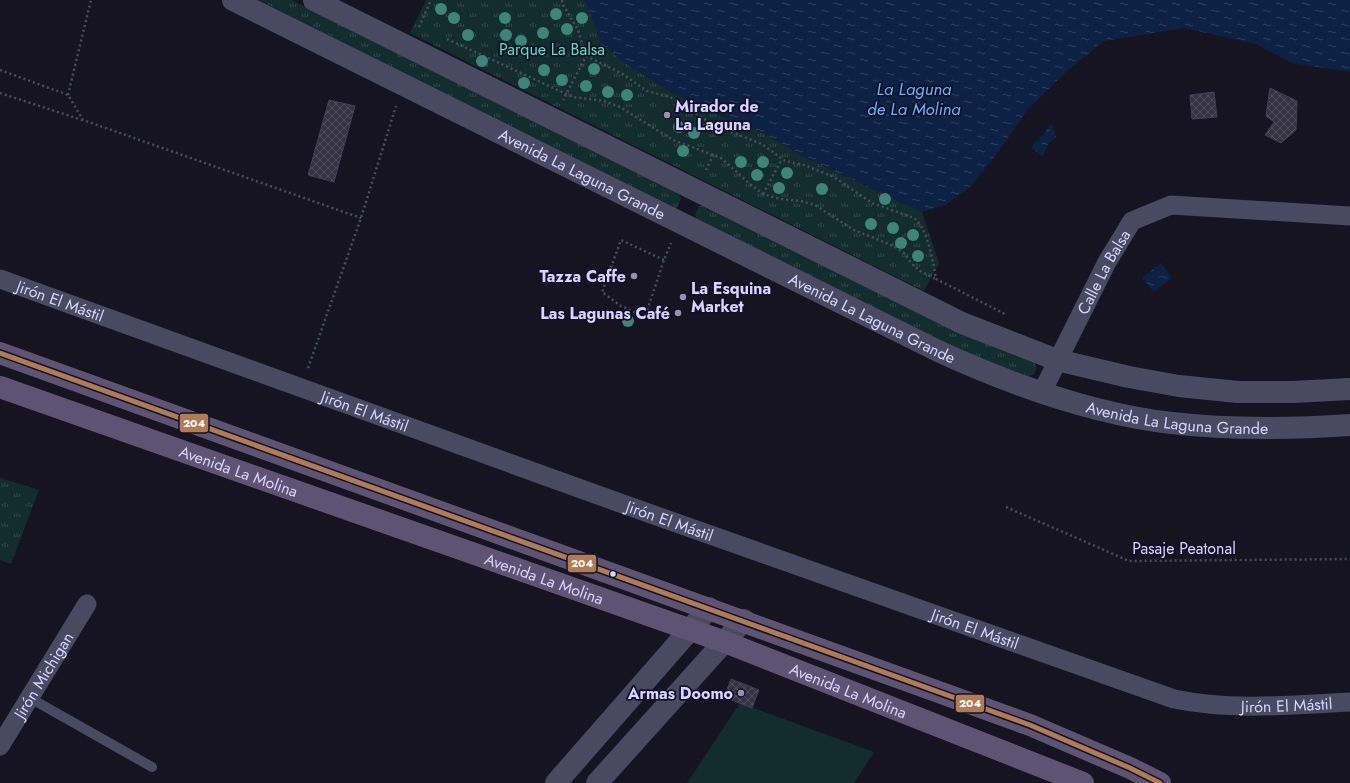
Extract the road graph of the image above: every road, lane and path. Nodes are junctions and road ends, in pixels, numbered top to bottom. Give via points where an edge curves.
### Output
1 (91, 0) edge
2 (233, 0) edge
3 (314, 0) edge
4 (432, 0) edge
5 (562, 0) edge
6 (418, 27) junction
7 (426, 30) dead end
8 (441, 36) dead end
9 (409, 47) junction
10 (586, 56) junction
11 (0, 70) edge
12 (403, 84) junction
13 (0, 93) edge
14 (566, 94) junction
15 (68, 95) junction
16 (554, 118) junction
17 (83, 120) junction
18 (713, 154) junction
19 (782, 159) junction
20 (705, 173) dead end
21 (763, 194) junction
22 (1350, 216) edge
23 (751, 217) junction
24 (361, 218) junction
25 (674, 237) dead end
26 (664, 260) junction
27 (0, 279) edge
28 (936, 279) junction
29 (1012, 317) dead end
30 (0, 353) edge
31 (1057, 360) junction
32 (29, 364) junction
33 (0, 387) edge
34 (300, 388) junction
35 (1350, 389) edge
36 (1042, 392) junction
37 (1350, 425) edge
38 (184, 451) junction
39 (1006, 507) dead end
40 (1350, 559) edge
41 (87, 604) dead end
42 (709, 608) junction
43 (744, 620) junction
44 (691, 630) junction
45 (725, 642) junction
46 (30, 698) junction
47 (1350, 702) edge
48 (0, 746) edge
49 (152, 767) dead end
50 (556, 783) edge
51 (597, 783) edge
52 (1083, 783) edge
53 (1160, 783) edge

1 - 15 path
2 - 12 street, Avenida La Laguna Grande
3 - 9 street, Avenida La Laguna Grande
4 - 6 path
5 - 10 path via 578,30
6 - 7 path
6 - 9 path
8 - 14 path
9 - 16 street, Avenida La Laguna Grande
10 - 14 path
10 - 19 path via 621,73 647,91 670,97 683,104 713,125 762,144
11 - 15 path
12 - 24 path
12 - 36 street, Avenida La Laguna Grande via 938,351 987,373
13 - 17 path
14 - 16 path
14 - 18 path via 620,107 673,140
15 - 17 path
16 - 23 street, Avenida La Laguna Grande
17 - 24 path
18 - 20 path
18 - 21 path
19 - 21 path
19 - 28 path via 819,170 872,203 914,218 922,228
21 - 23 path
21 - 28 path via 815,205 854,230 894,246 904,253 911,264
22 - 31 street, Calle La Balsa via 1171,206 1132,221 1107,262
23 - 31 street, Avenida La Laguna Grande via 962,323
24 - 34 path
25 - 26 path
26 - 26 path via 645,317 621,306 602,292 621,240
27 - 34 street, Jirón El Mástil
28 - 29 path
30 - 32 main road, Avenida La Molina
31 - 35 street, Avenida La Laguna Grande via 1179,386 1238,392
31 - 36 street, Calle La Balsa
32 - 38 main road
32 - 42 main road, Avenida La Molina
33 - 38 main road, Avenida La Molina
34 - 47 street, Jirón El Mástil via 1174,699 1225,707
36 - 37 street, Avenida La Laguna Grande via 1114,412 1171,423 1231,428 1294,429
38 - 44 main road, Avenida La Molina
39 - 40 path, Pasaje Peatonal via 1129,561
41 - 46 street, Jirón Michigan
42 - 43 main road, Avenida La Molina
42 - 44 street
43 - 45 street
43 - 53 main road, Avenida La Molina via 1030,725
44 - 45 main road, Avenida La Molina
44 - 50 street
45 - 51 street
45 - 52 main road, Avenida La Molina
46 - 48 street, Jirón Michigan
46 - 49 lane

